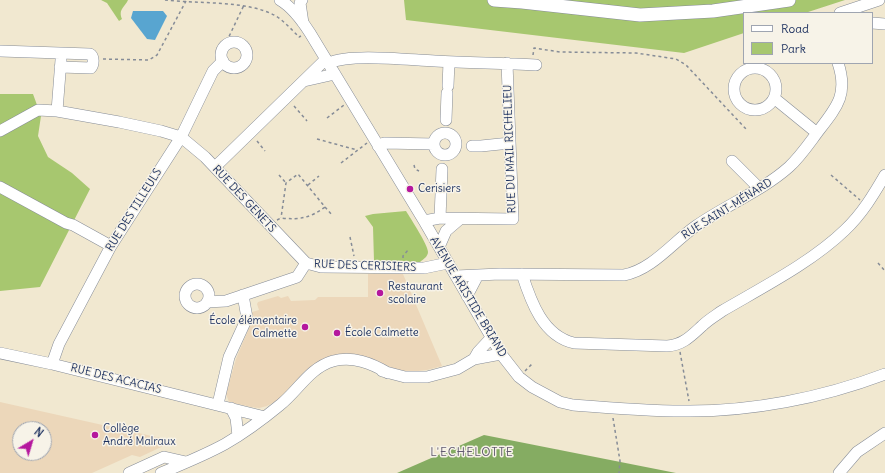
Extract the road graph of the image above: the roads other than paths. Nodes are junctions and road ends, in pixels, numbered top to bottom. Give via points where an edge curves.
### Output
1 (494, 0) edge
2 (789, 0) edge
3 (879, 0) edge
4 (283, 1) edge
5 (300, 1) edge
6 (843, 12) edge
7 (303, 23) junction
8 (873, 23) edge
9 (885, 24) edge
10 (0, 51) edge
11 (61, 53) junction
12 (223, 61) junction
13 (328, 61) junction
14 (449, 62) junction
15 (507, 63) junction
16 (838, 64) edge
17 (534, 65) road end
18 (60, 67) junction
19 (335, 74) junction
20 (304, 81) junction
21 (774, 98) dead end
22 (57, 111) junction
23 (445, 127) junction
24 (0, 131) edge
25 (817, 134) junction
26 (181, 137) junction
27 (510, 143) junction
28 (373, 144) junction
29 (434, 144) junction
30 (465, 146) junction
31 (732, 161) dead end
32 (443, 165) junction
33 (215, 167) junction
34 (885, 175) edge
35 (0, 187) edge
36 (759, 188) junction
37 (440, 218) junction
38 (460, 219) junction
39 (424, 221) junction
40 (111, 246) junction
41 (438, 246) junction
42 (448, 263) junction
43 (306, 264) junction
44 (522, 274) junction
45 (478, 275) junction
46 (456, 276) junction
47 (242, 295) junction
48 (467, 296) junction
49 (207, 302) dead end
50 (491, 338) junction
51 (0, 353) edge
52 (501, 354) junction
53 (474, 359) junction
54 (52, 364) junction
55 (885, 374) edge
56 (218, 404) junction
57 (231, 408) junction
58 (265, 417) junction
59 (885, 433) edge
60 (238, 436) junction
61 (186, 462) junction
62 (129, 473) edge
63 (162, 473) edge
64 (839, 473) edge

1 - 2 main road via 640,15 713,11
3 - 6 street
4 - 7 street, AVENUE ARISTIDE BRIAND
5 - 7 street
7 - 13 street, AVENUE ARISTIDE BRIAND
8 - 9 street
10 - 11 street
11 - 18 street
11 - 18 street via 90,54 93,58 91,68
12 - 12 street via 231,67 240,66 246,58 245,48 237,42 232,42 222,51
12 - 26 street, RUE DES TILLEULS via 213,71
13 - 14 street via 379,58
13 - 19 street, AVENUE ARISTIDE BRIAND
13 - 20 street
14 - 15 street
14 - 23 street
15 - 17 street
15 - 27 street, RUE DU MAIL RICHELIEU
16 - 25 street, RUE SAINT-MÉNARD via 842,92 833,112
18 - 22 street
19 - 20 street
19 - 28 street, AVENUE ARISTIDE BRIAND
20 - 33 street
21 - 25 street
22 - 24 street via 38,110
22 - 26 street
23 - 29 street
23 - 30 street
25 - 36 street, RUE SAINT-MÉNARD via 800,157
26 - 33 street, RUE DES GENETS
26 - 40 street, RUE DES TILLEULS
27 - 30 street
27 - 38 street, RUE DU MAIL RICHELIEU via 512,219
28 - 29 street
28 - 39 street, AVENUE ARISTIDE BRIAND
29 - 32 street
30 - 32 street via 447,156
31 - 36 street
32 - 37 street
33 - 43 street, RUE DES GENETS
34 - 44 street via 855,219 820,252 722,311 679,344 667,346 565,341 545,324 532,302
35 - 40 street
36 - 44 street, RUE SAINT-MÉNARD via 696,226 648,265 632,273
37 - 38 street, RUE DU MAIL RICHELIEU
37 - 39 street, RUE DU MAIL RICHELIEU
38 - 41 street via 446,231
39 - 41 street, AVENUE ARISTIDE BRIAND
40 - 54 street, RUE DES TILLEULS via 59,344
41 - 42 street, AVENUE ARISTIDE BRIAND
42 - 43 street, RUE DES CERISIERS via 424,268
42 - 46 street, AVENUE ARISTIDE BRIAND
43 - 47 street, RUE DES CERISIERS via 297,277
44 - 45 street, RUE SAINT-MÉNARD
45 - 46 street, RUE SAINT-MÉNARD
45 - 48 street
46 - 48 street, AVENUE ARISTIDE BRIAND
47 - 49 street, RUE DES CERISIERS
47 - 56 street via 247,318 230,357
48 - 50 street, AVENUE ARISTIDE BRIAND
50 - 52 street, AVENUE ARISTIDE BRIAND
50 - 53 street
51 - 54 street, RUE DES ACACIAS
52 - 53 street
52 - 55 street, AVENUE ARISTIDE BRIAND via 519,377 547,396 573,405 612,408 691,411 733,409 824,394
53 - 58 street via 457,369 427,377 405,377 361,366 335,367 307,378 281,405
54 - 56 street, RUE DES ACACIAS
56 - 57 street, RUE DES ACACIAS
57 - 58 street, RUE DES ACACIAS
57 - 60 street via 236,418
58 - 60 street
59 - 64 street via 858,452
60 - 61 street
61 - 62 street via 164,457
61 - 63 street

